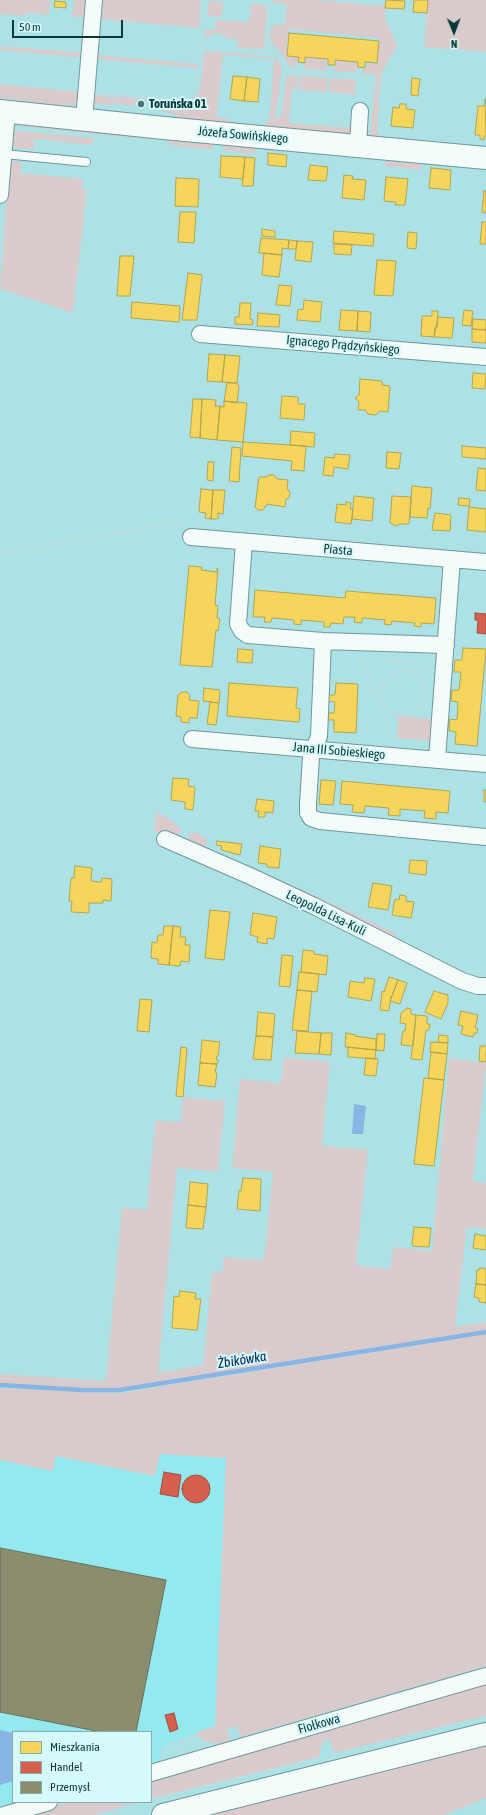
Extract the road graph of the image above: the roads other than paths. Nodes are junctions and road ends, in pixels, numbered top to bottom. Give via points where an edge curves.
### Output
1 (94, 0) edge
2 (365, 108) road end
3 (3, 111) edge
4 (84, 120) junction
5 (358, 146) junction
6 (4, 154) junction
7 (486, 158) edge
8 (86, 162) dead end
9 (0, 195) edge
10 (200, 334) dead end
11 (486, 357) edge
12 (190, 537) road end
13 (244, 542) junction
14 (452, 559) junction
15 (486, 562) edge
16 (323, 641) junction
17 (446, 645) junction
18 (192, 740) dead end
19 (315, 749) junction
20 (437, 759) junction
21 (481, 763) edge
22 (486, 837) edge
23 (165, 839) dead end
24 (486, 986) edge
25 (486, 1676) edge
26 (486, 1734) edge
27 (152, 1773) edge
28 (46, 1803) edge
29 (4, 1815) edge
30 (162, 1815) edge

1 - 4 street
2 - 5 street
3 - 4 main road, Józefa Sowińskiego
3 - 6 street
4 - 5 main road, Józefa Sowińskiego
5 - 7 main road, Józefa Sowińskiego
6 - 8 lane
6 - 9 street
10 - 11 street, Ignacego Prądzyńskiego
12 - 13 street, Piasta
13 - 14 street, Piasta
13 - 16 street via 238,624 242,631 254,636
14 - 15 street, Piasta
14 - 17 street
16 - 17 street
16 - 19 street via 319,736
17 - 20 street
18 - 19 street, Jana III Sobieskiego
19 - 20 street, Jana III Sobieskiego
19 - 22 street via 311,757 308,804 311,818 320,821
20 - 21 street, Jana III Sobieskiego
23 - 24 street, Leopolda Lisa-Kuli via 314,906 462,981
25 - 27 street, Fiołkowa
26 - 30 main road
28 - 29 street

